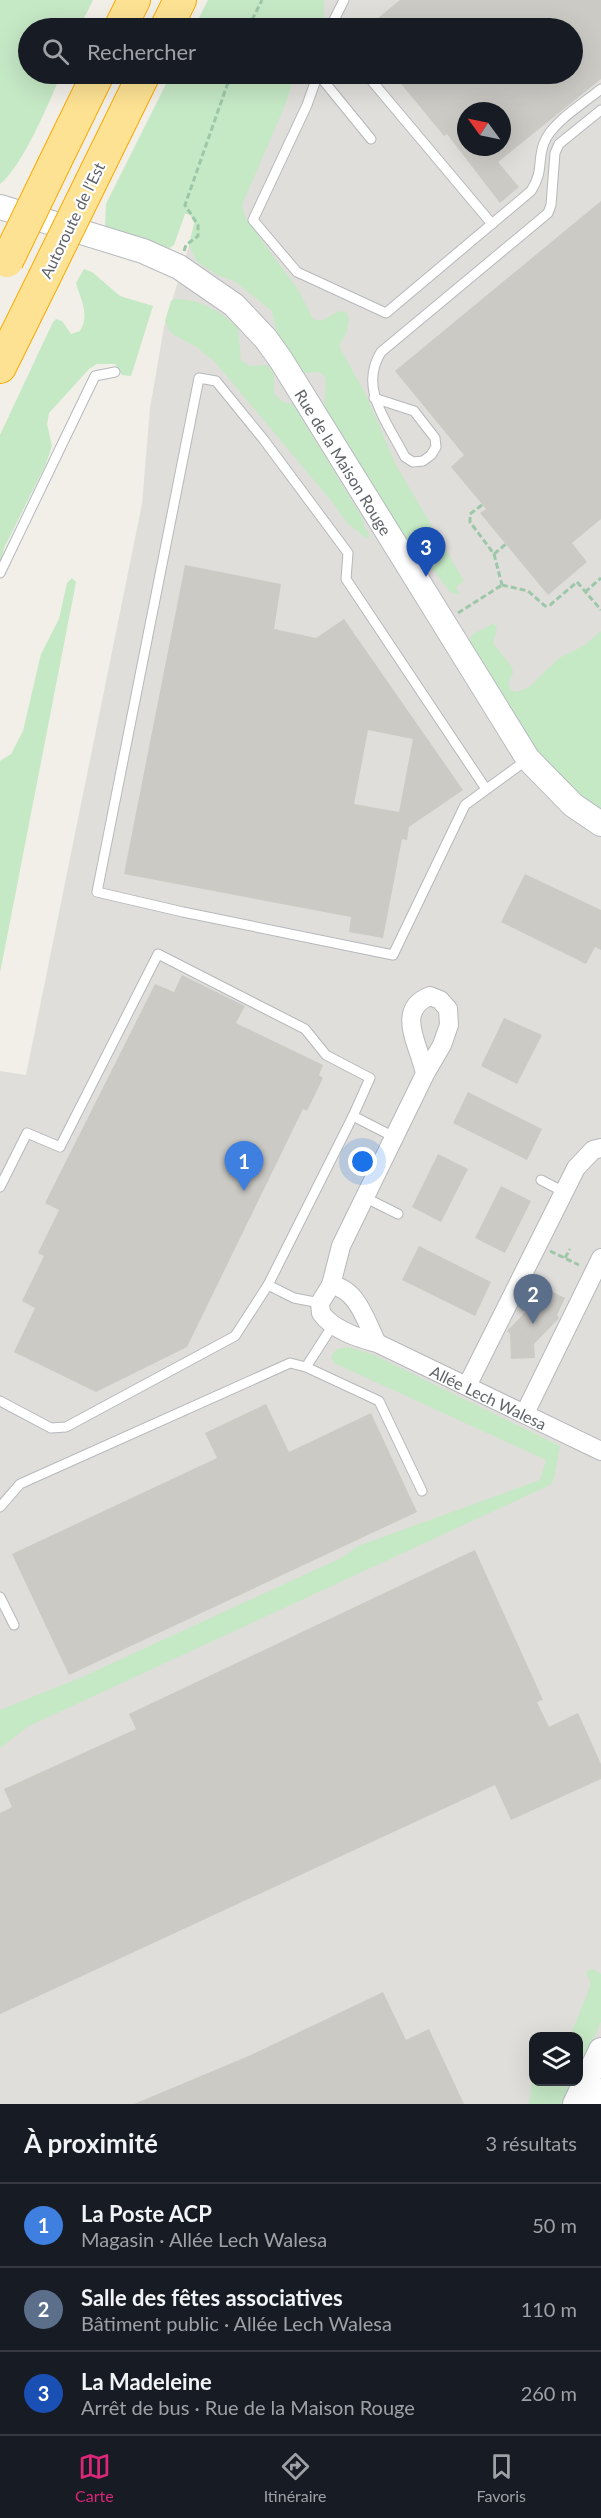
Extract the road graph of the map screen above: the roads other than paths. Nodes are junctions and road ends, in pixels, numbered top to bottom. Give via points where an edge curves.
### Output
1 (134, 0) edge
2 (180, 0) edge
3 (345, 0) edge
4 (125, 18) edge
5 (171, 18) edge
6 (334, 18) edge
7 (93, 84) edge
8 (139, 84) edge
9 (315, 84) edge
10 (326, 84) edge
11 (374, 84) edge
12 (601, 89) edge
13 (601, 110) edge
14 (371, 139) dead end
15 (0, 207) edge
16 (492, 224) junction
17 (4, 268) edge
18 (0, 367) edge
19 (115, 372) dead end
20 (374, 398) junction
21 (0, 573) edge
22 (528, 759) junction
23 (486, 789) junction
24 (601, 824) edge
25 (425, 1074) dead end
26 (353, 1116) junction
27 (394, 1137) junction
28 (601, 1148) edge
29 (541, 1180) dead end
30 (0, 1187) edge
31 (564, 1192) junction
32 (364, 1197) junction
33 (398, 1214) dead end
34 (598, 1265) edge
35 (331, 1285) junction
36 (268, 1286) junction
37 (320, 1303) junction
38 (333, 1325) junction
39 (377, 1342) junction
40 (306, 1367) junction
41 (468, 1384) junction
42 (0, 1401) edge
43 (525, 1413) junction
44 (601, 1451) edge
45 (422, 1491) dead end
46 (0, 1507) edge
47 (0, 1597) edge
48 (14, 1624) dead end
49 (601, 2051) edge
50 (596, 2094) edge
51 (575, 2104) edge

1 - 4 highway
2 - 5 highway
3 - 6 lane
7 - 17 highway, bridge
8 - 18 highway, Autoroute de l’Est, bridge
9 - 16 lane via 253,220 297,272 386,313
10 - 14 lane
11 - 16 lane
12 - 16 lane via 551,129 543,143 539,179 531,191
13 - 20 lane via 559,144 548,213 381,352 371,381
15 - 22 street, Rue de la Maison Rouge via 159,258 208,285 250,321 281,360
19 - 21 lane via 95,376
20 - 20 lane via 405,457 413,462 431,455 436,447 435,438 414,411
22 - 23 lane
22 - 24 street, Rue de la Maison Rouge via 573,805
23 - 23 lane via 346,579 348,553 216,381 199,378 97,892 393,955 465,805
25 - 27 street
26 - 27 lane
26 - 30 lane via 370,1078 326,1055 305,1029 158,954 60,1147 27,1133
26 - 36 lane
27 - 32 street
28 - 31 street via 584,1157
29 - 31 lane
31 - 41 street
32 - 33 lane
32 - 35 street via 340,1246
34 - 43 street
35 - 37 street
35 - 39 street via 348,1291
36 - 37 lane via 294,1298
36 - 42 lane via 235,1336 66,1427 51,1428
37 - 38 street via 321,1313
38 - 39 street, Allée Lech Walesa
38 - 40 lane
39 - 41 street, Allée Lech Walesa
40 - 45 lane via 379,1401
40 - 46 lane via 290,1363 20,1484
41 - 43 street, Allée Lech Walesa
43 - 44 street, Allée Lech Walesa
47 - 48 lane
49 - 50 street
50 - 51 street

